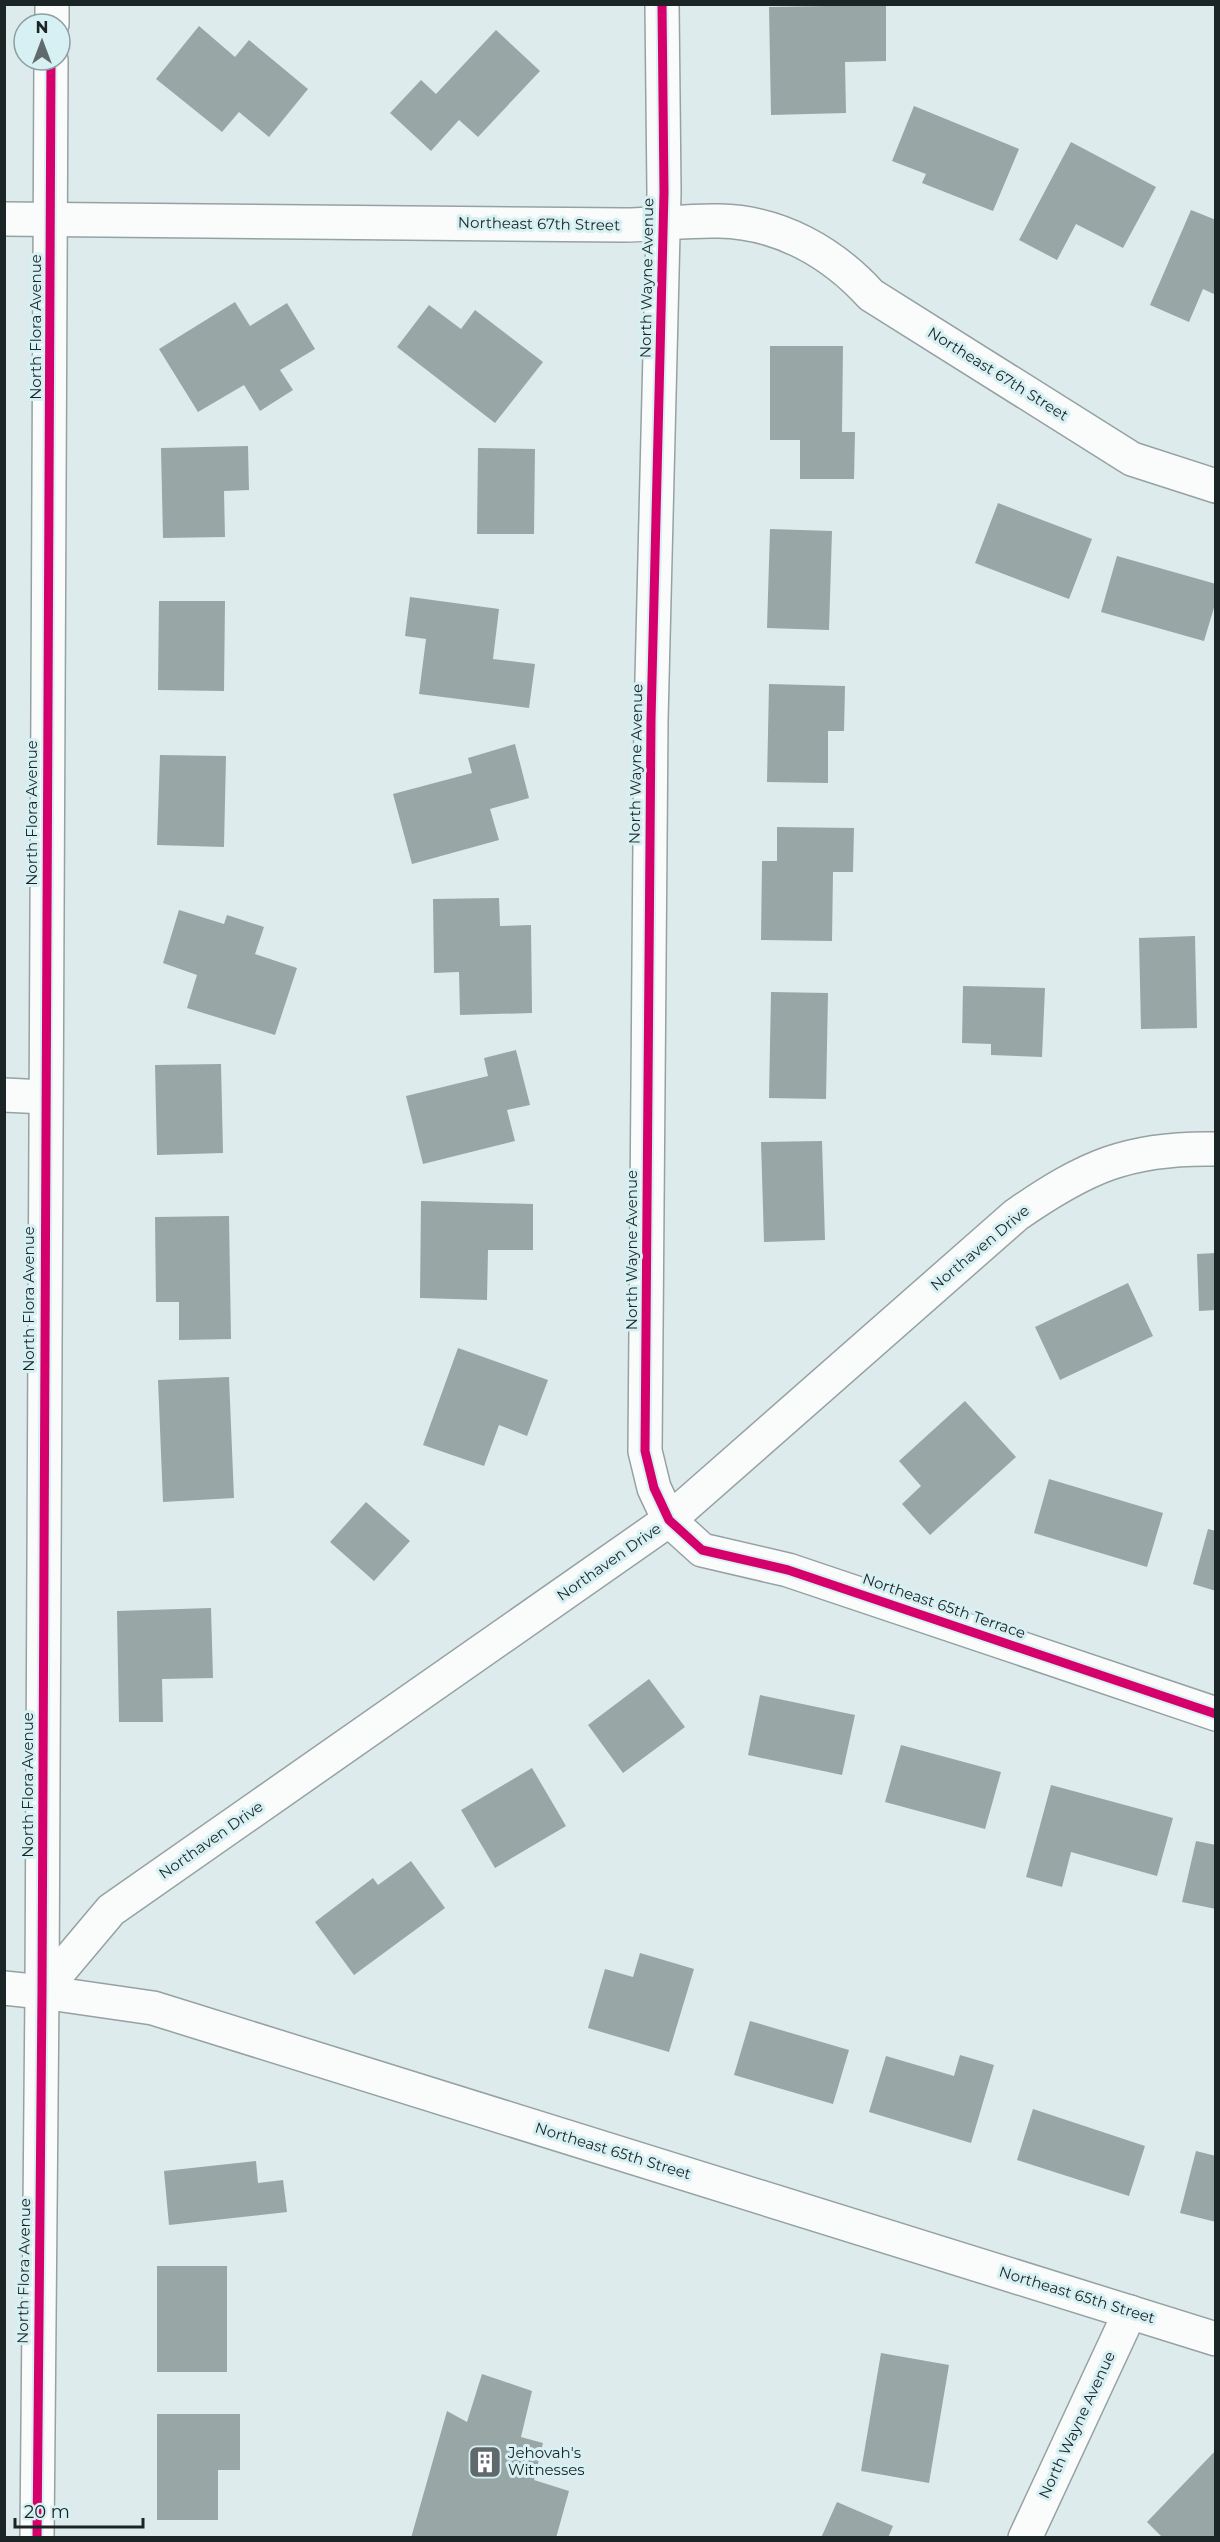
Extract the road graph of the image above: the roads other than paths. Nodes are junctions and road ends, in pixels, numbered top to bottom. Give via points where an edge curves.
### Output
1 (662, 4) edge
2 (51, 72) edge
3 (4, 219) edge
4 (51, 220) junction
5 (664, 225) junction
6 (1215, 486) edge
7 (4, 1095) edge
8 (45, 1097) junction
9 (1215, 1149) edge
10 (669, 1520) junction
11 (1215, 1714) edge
12 (4, 1988) edge
13 (42, 1992) junction
14 (1130, 2312) junction
15 (1215, 2339) edge
16 (37, 2538) edge
17 (1025, 2538) edge

1 - 5 street, North Wayne Avenue
2 - 4 street, North Flora Avenue
3 - 4 street, Northeast 67th Street
4 - 5 street, Northeast 67th Street
4 - 8 street, North Flora Avenue
5 - 6 street, Northeast 67th Street via 720,221 777,231 804,242 844,268 871,295 1132,459
5 - 10 street, North Wayne Avenue via 651,720 645,1451 654,1488
7 - 8 street
8 - 13 street, North Flora Avenue
9 - 10 street, Northaven Drive via 1147,1152 1090,1169 1064,1182 1016,1215
10 - 11 street, Northeast 65th Terrace via 702,1550 788,1570
10 - 13 street, Northaven Drive via 111,1910
12 - 13 street, Northeast 65th Street
13 - 14 street, Northeast 65th Street via 153,2008
13 - 16 street, North Flora Avenue
14 - 15 street, Northeast 65th Street
14 - 17 street, North Wayne Avenue

